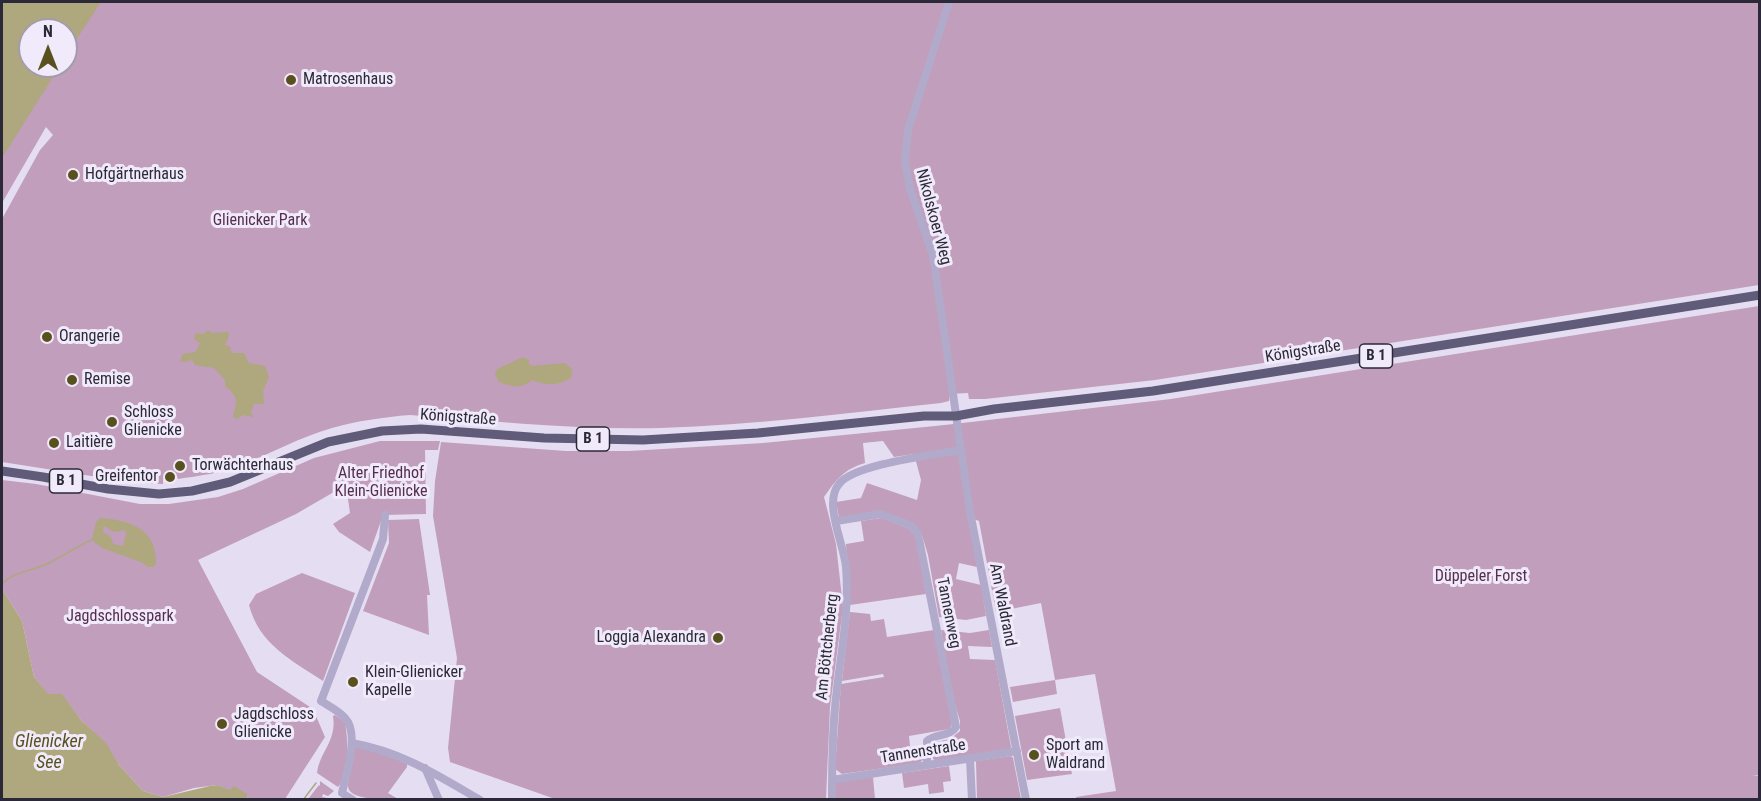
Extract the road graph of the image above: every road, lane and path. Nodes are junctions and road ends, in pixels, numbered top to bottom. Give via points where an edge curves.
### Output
1 (949, 2) edge
2 (1760, 296) edge
3 (956, 412) junction
4 (960, 450) junction
5 (2, 471) edge
6 (386, 515) dead end
7 (836, 521) junction
8 (352, 743) junction
9 (1017, 752) junction
10 (970, 759) junction
11 (927, 765) junction
12 (425, 768) junction
13 (832, 780) junction
14 (353, 800) edge
15 (439, 800) edge
16 (480, 800) edge
17 (832, 800) edge
18 (972, 800) edge
19 (1026, 800) edge

1 - 3 street, Nikolskoer Weg via 908,130 905,160 910,189 933,255
2 - 3 main road, Königstraße / B 1 via 1153,391
3 - 4 street, Am Waldrand
3 - 5 main road, Königstraße / B 1 via 758,433 643,440 421,429 382,431 319,445 230,482 159,494
4 - 7 street, Am Böttcherberg via 864,469 845,478 833,497
4 - 9 street, Am Waldrand
6 - 8 street via 383,539 321,700 346,718
7 - 11 street, Tannenweg via 880,514 909,525 918,534 956,726 950,733 927,741
7 - 13 street, Am Böttcherberg via 844,551 848,606 835,707
8 - 12 street via 395,754
8 - 14 street via 342,793
9 - 10 street, Tannenstraße
9 - 19 street, Am Waldrand
10 - 11 street, Tannenstraße
10 - 18 street
11 - 13 street, Tannenstraße
12 - 15 street
12 - 16 street
13 - 17 street, Am Böttcherberg

